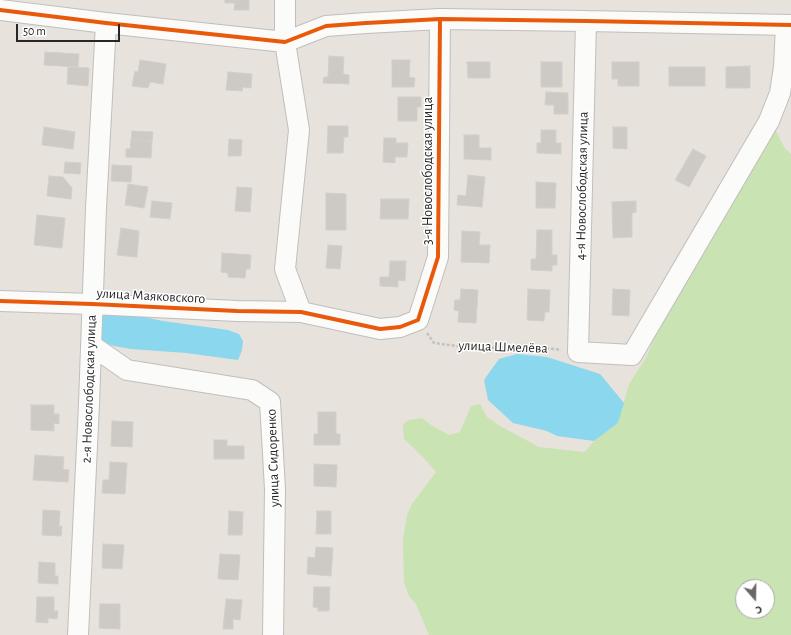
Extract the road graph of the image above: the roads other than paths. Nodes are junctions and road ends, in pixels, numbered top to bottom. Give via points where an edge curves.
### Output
1 (285, 0) edge
2 (0, 10) edge
3 (440, 19) junction
4 (586, 21) junction
5 (106, 23) junction
6 (788, 25) edge
7 (285, 42) junction
8 (0, 301) edge
9 (92, 304) junction
10 (301, 312) junction
11 (91, 345) junction
12 (78, 635) edge
13 (273, 635) edge

1 - 7 street
2 - 5 street
3 - 4 street
3 - 7 street via 326,26
3 - 10 street, 3-я Новослободская улица via 438,257 418,320 400,327 380,329
4 - 6 street
4 - 6 street, 4-я Новослободская улица via 578,352 632,355 769,120 780,93
5 - 7 street
5 - 9 street, 2-я Новослободская улица
7 - 10 street via 299,130 285,269
8 - 9 street, улица Маяковского
9 - 10 street, улица Маяковского
9 - 11 street, 2-я Новослободская улица
11 - 12 street, 2-я Новослободская улица
11 - 13 street, улица Сидоренко via 127,370 252,390 270,402 275,490

